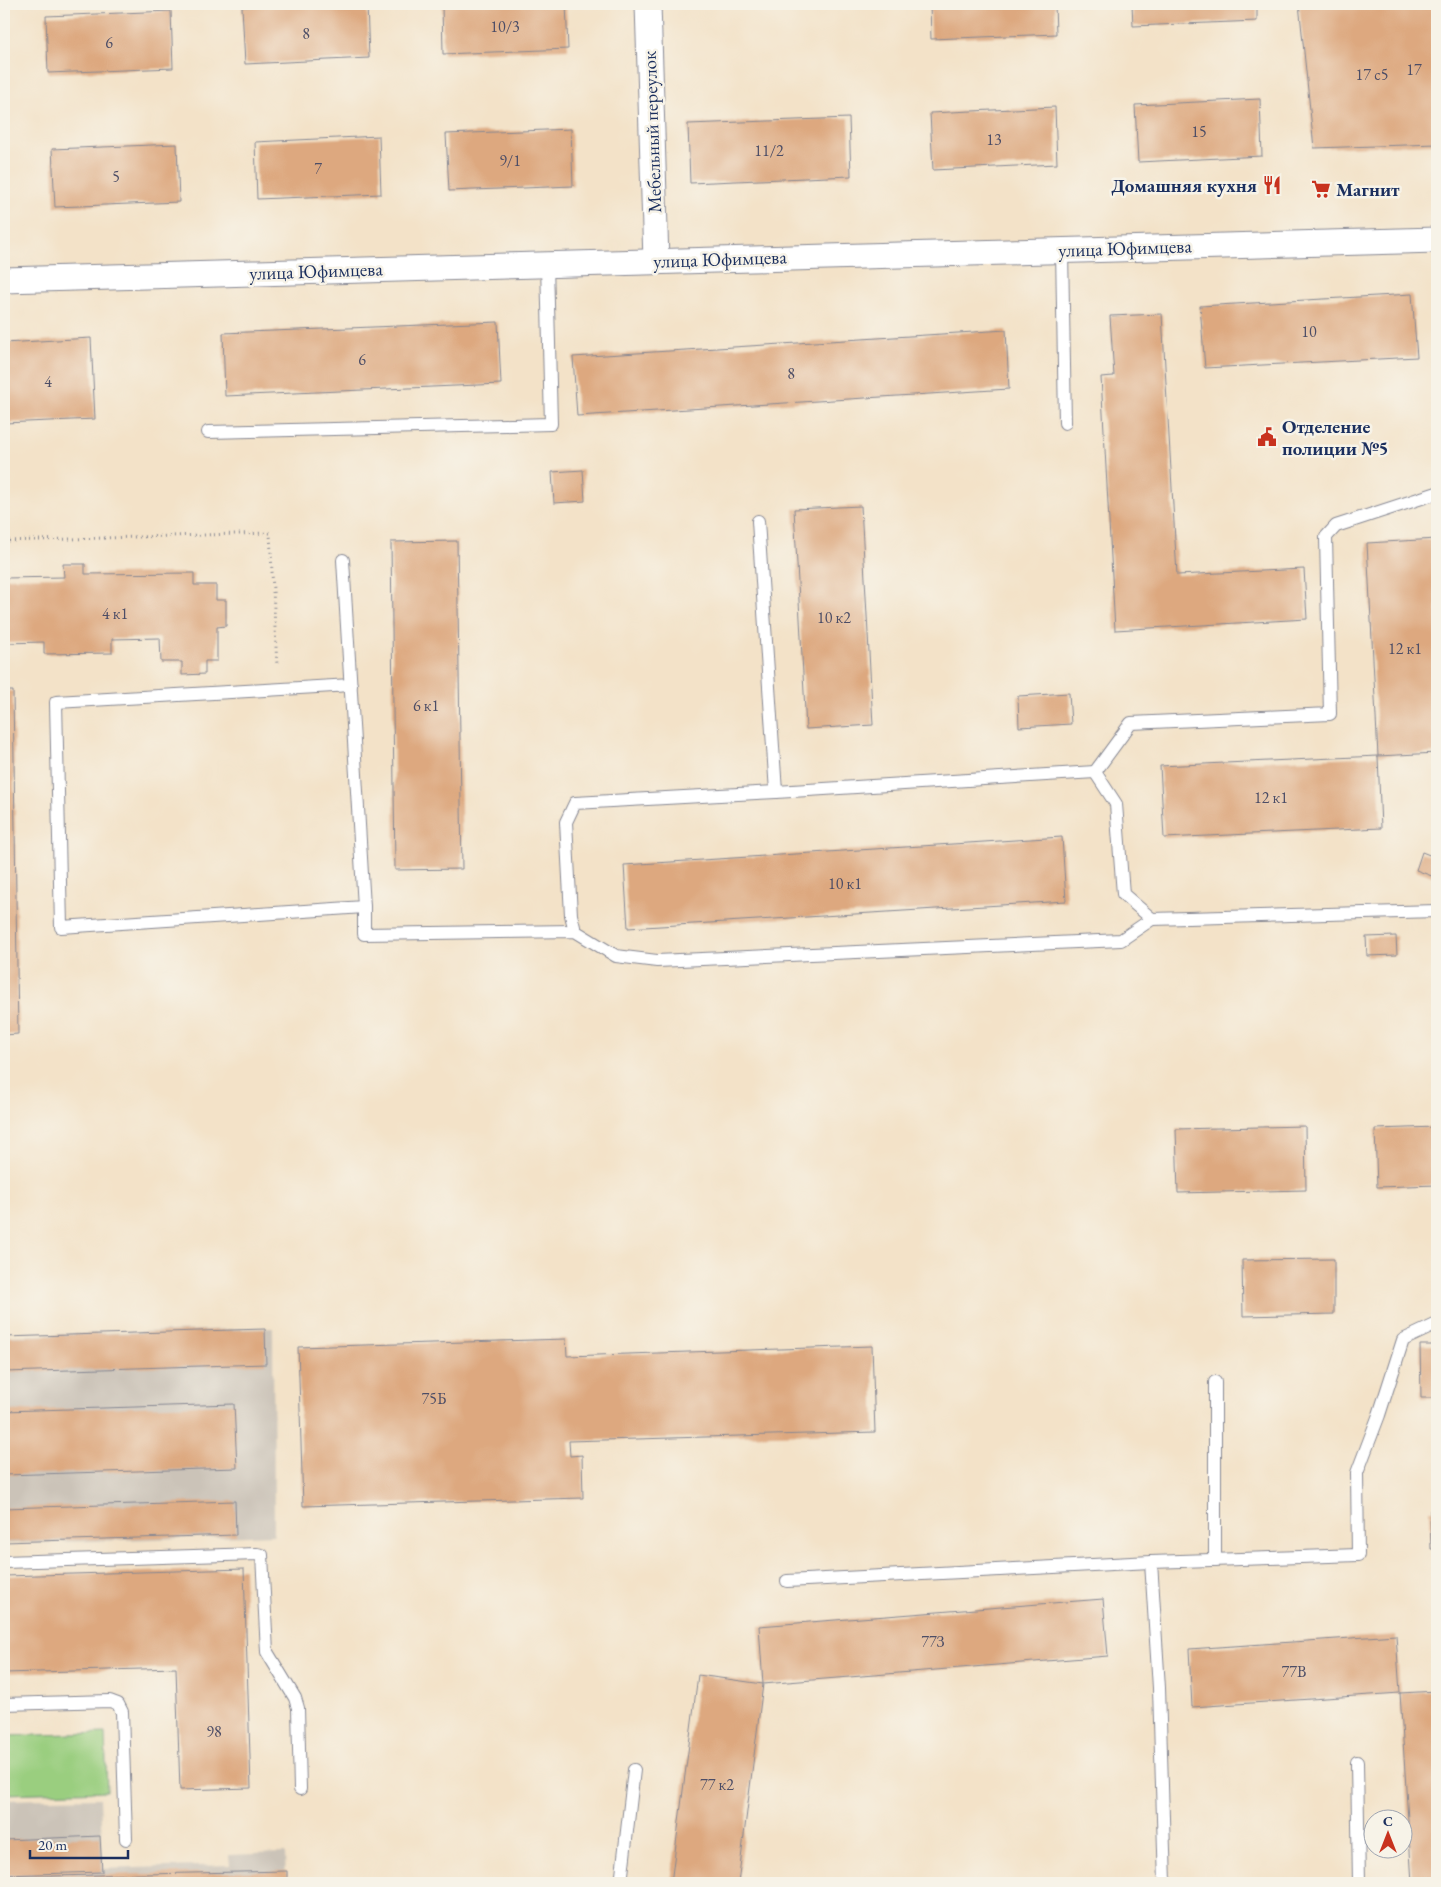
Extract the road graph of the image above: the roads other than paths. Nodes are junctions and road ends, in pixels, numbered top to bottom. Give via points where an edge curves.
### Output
1 (648, 4) edge
2 (1437, 240) edge
3 (1062, 250) junction
4 (656, 261) junction
5 (547, 264) junction
6 (4, 280) edge
7 (1065, 423) dead end
8 (208, 432) dead end
9 (1437, 493) edge
10 (758, 521) dead end
11 (343, 560) dead end
12 (351, 685) junction
13 (1095, 772) junction
14 (776, 792) junction
15 (364, 907) junction
16 (1437, 910) edge
17 (1152, 919) junction
18 (575, 930) junction
19 (1437, 1324) edge
20 (1215, 1382) dead end
21 (1215, 1560) junction
22 (4, 1562) edge
23 (1151, 1562) junction
24 (787, 1581) dead end
25 (4, 1704) edge
26 (1357, 1762) dead end
27 (634, 1770) dead end
28 (300, 1789) dead end
29 (126, 1839) dead end
30 (621, 1883) edge
31 (1165, 1883) edge
32 (1359, 1883) edge

1 - 4 street, Мебельный переулок
2 - 3 street, улица Юфимцева
3 - 4 street, улица Юфимцева
3 - 7 lane
4 - 5 street, улица Юфимцева
5 - 6 street, улица Юфимцева
5 - 8 lane via 551,424
9 - 13 lane via 1336,526 1326,537 1330,714 1131,723
10 - 14 lane
11 - 12 lane
12 - 15 lane
12 - 15 lane via 56,702 61,927
13 - 14 lane
13 - 17 lane via 1116,804 1123,894
14 - 18 lane via 575,803 566,822 571,916
15 - 18 lane via 364,934
16 - 17 lane
17 - 18 lane via 1121,940 657,961 616,956
19 - 21 lane via 1403,1340 1357,1473 1358,1555
20 - 21 lane
21 - 23 lane
22 - 28 lane via 262,1555 267,1652 298,1708
23 - 24 lane
23 - 31 lane via 1159,1688
25 - 29 lane via 110,1701 118,1704 122,1712
26 - 32 lane
27 - 30 lane

